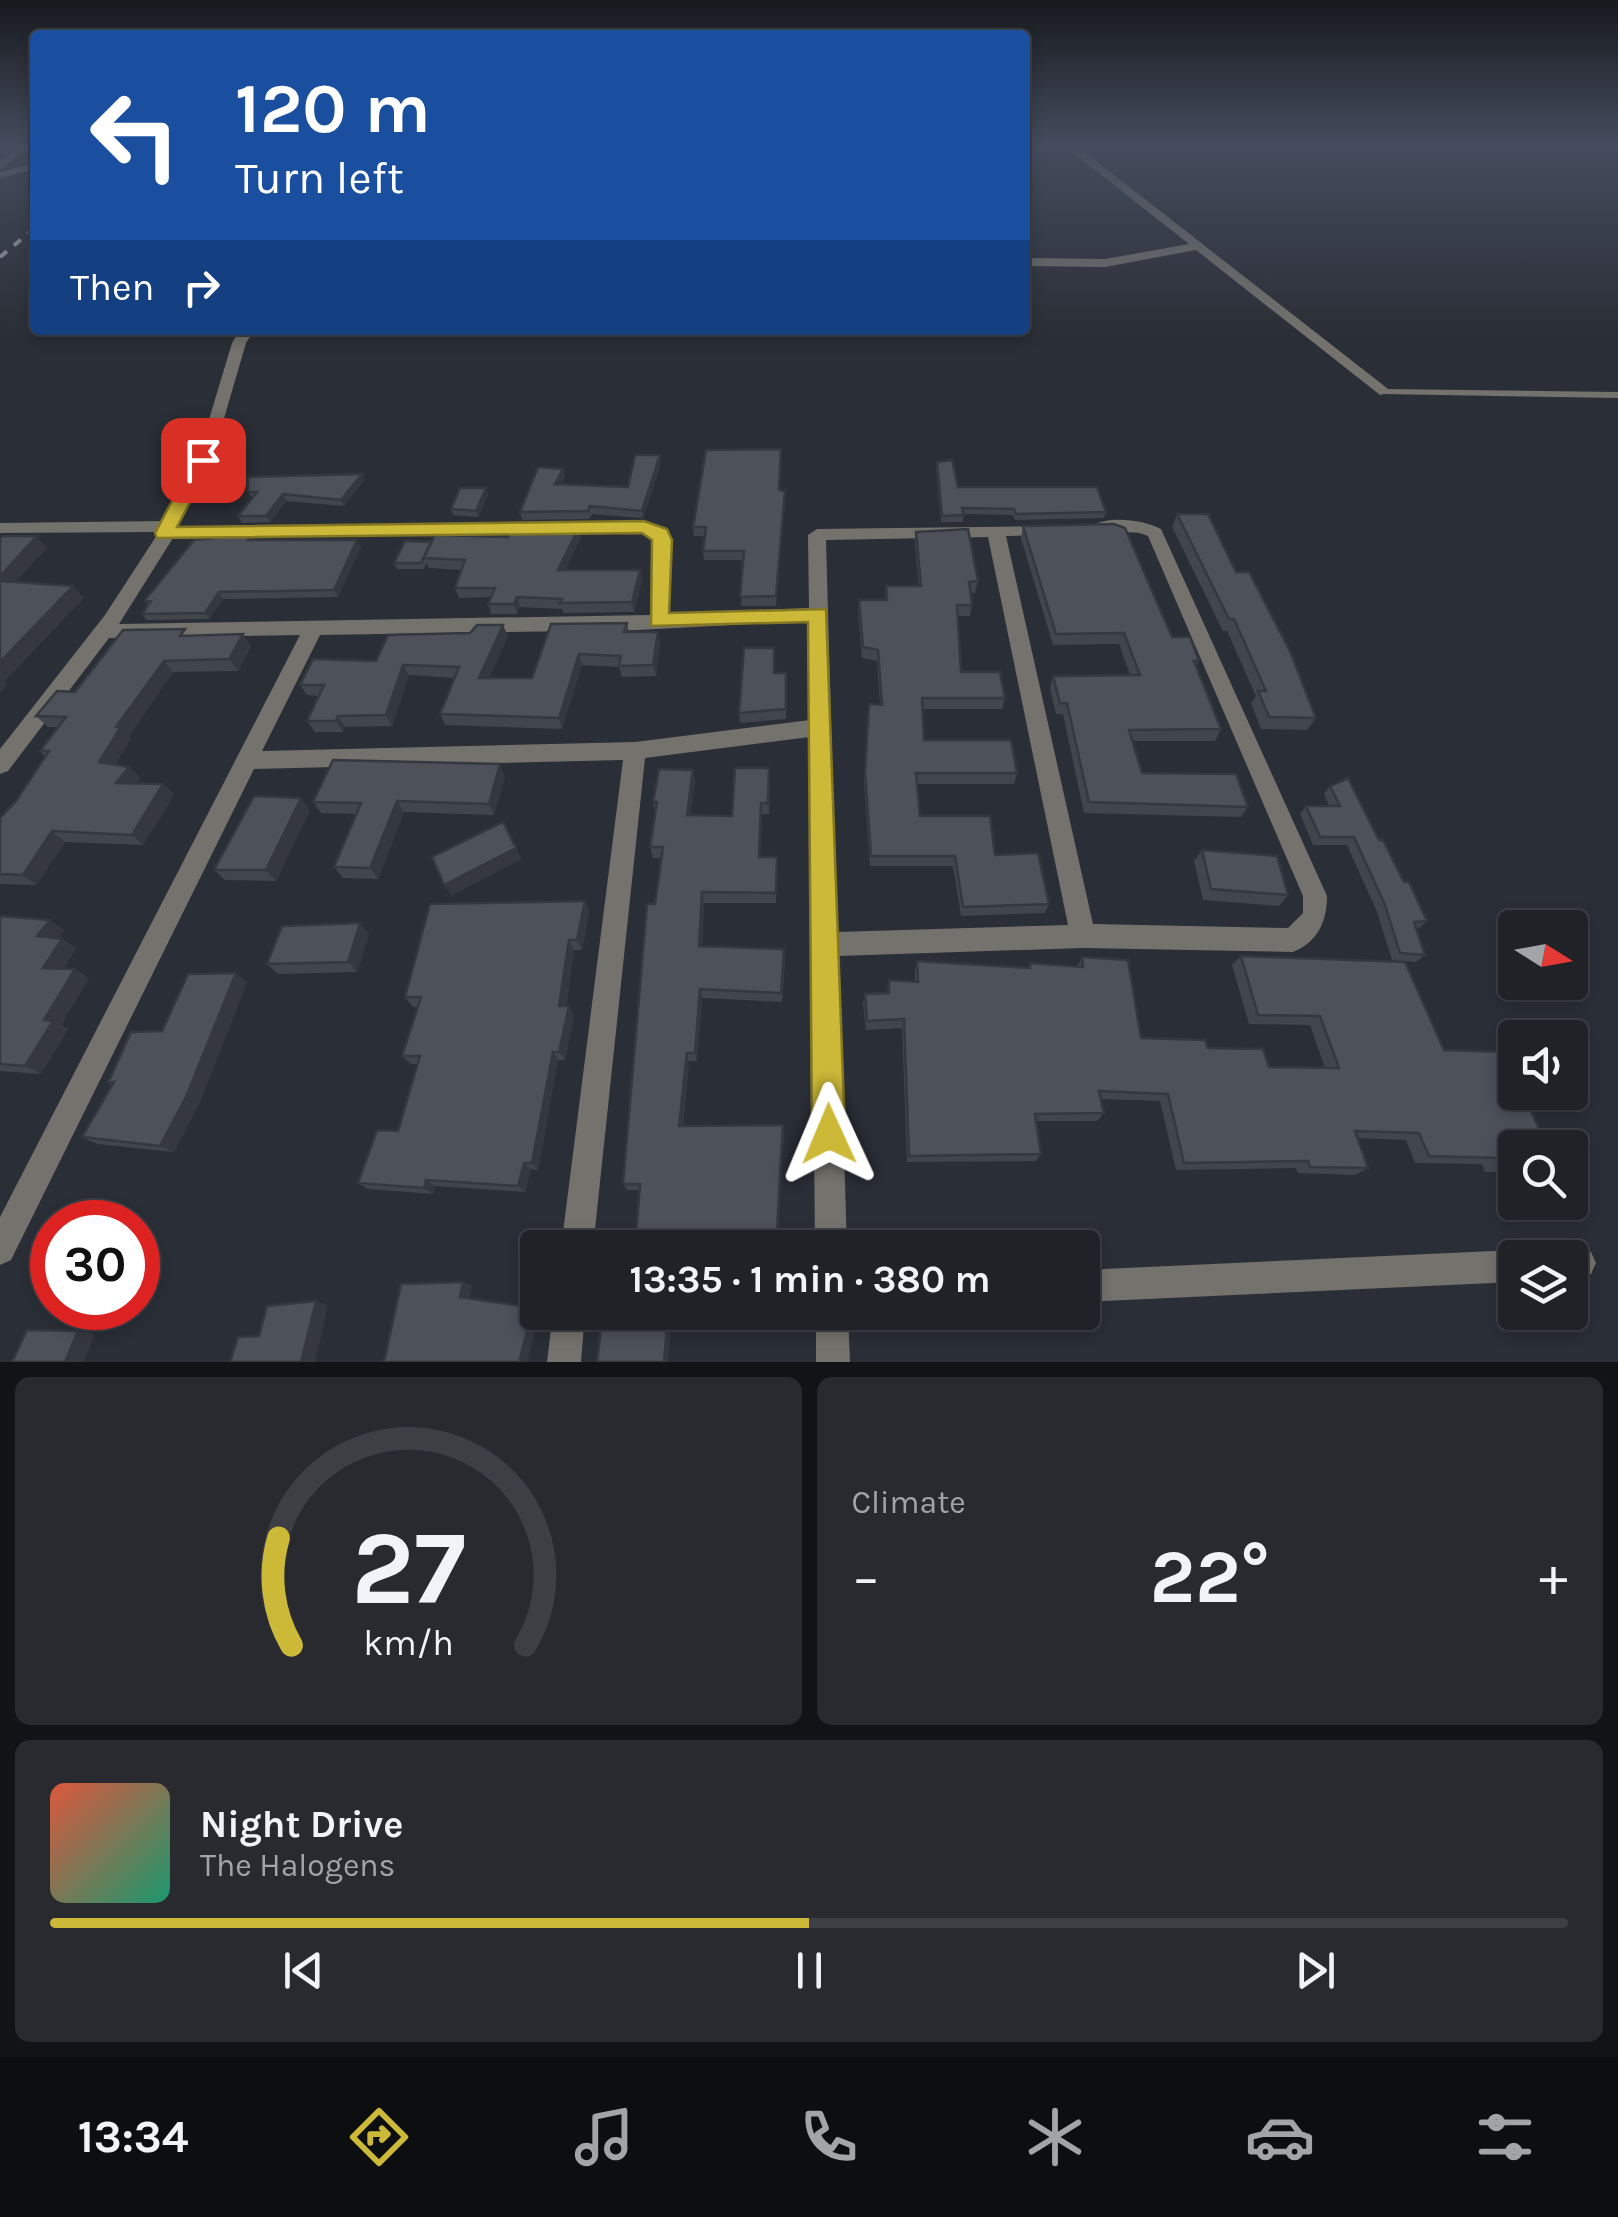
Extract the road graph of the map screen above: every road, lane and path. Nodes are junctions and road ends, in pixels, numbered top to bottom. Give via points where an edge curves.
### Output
1 (1152, 210) edge
2 (1198, 246) junction
3 (1030, 262) edge
4 (244, 335) edge
5 (1385, 392) joint
6 (1618, 396) edge
7 (0, 528) edge
8 (166, 530) junction
9 (996, 532) junction
10 (818, 614) junction
11 (658, 621) junction
12 (315, 625) junction
13 (106, 631) junction
14 (820, 727) junction
15 (635, 751) junction
16 (245, 760) junction
17 (0, 765) edge
18 (1083, 936) junction
19 (825, 944) junction
20 (578, 1230) edge
21 (831, 1230) edge
22 (0, 1249) edge
23 (1498, 1267) edge
24 (1100, 1285) edge
25 (567, 1330) edge
26 (832, 1330) edge
27 (564, 1362) edge
28 (833, 1362) edge

1 - 2 street
2 - 3 street via 1104,263
2 - 5 street
4 - 8 street via 203,460
5 - 6 lane
7 - 8 street
8 - 11 street via 644,527 662,540
8 - 13 street
9 - 10 street via 816,535
9 - 18 street
9 - 18 street via 1142,526 1155,533 1314,896 1315,918 1294,940
10 - 11 street
10 - 14 street
11 - 12 street
12 - 13 street
12 - 16 street
13 - 17 street
14 - 15 street
14 - 19 street
15 - 16 street
15 - 20 street
16 - 22 street
18 - 19 street
19 - 21 street
23 - 24 street
25 - 27 street
26 - 28 street

